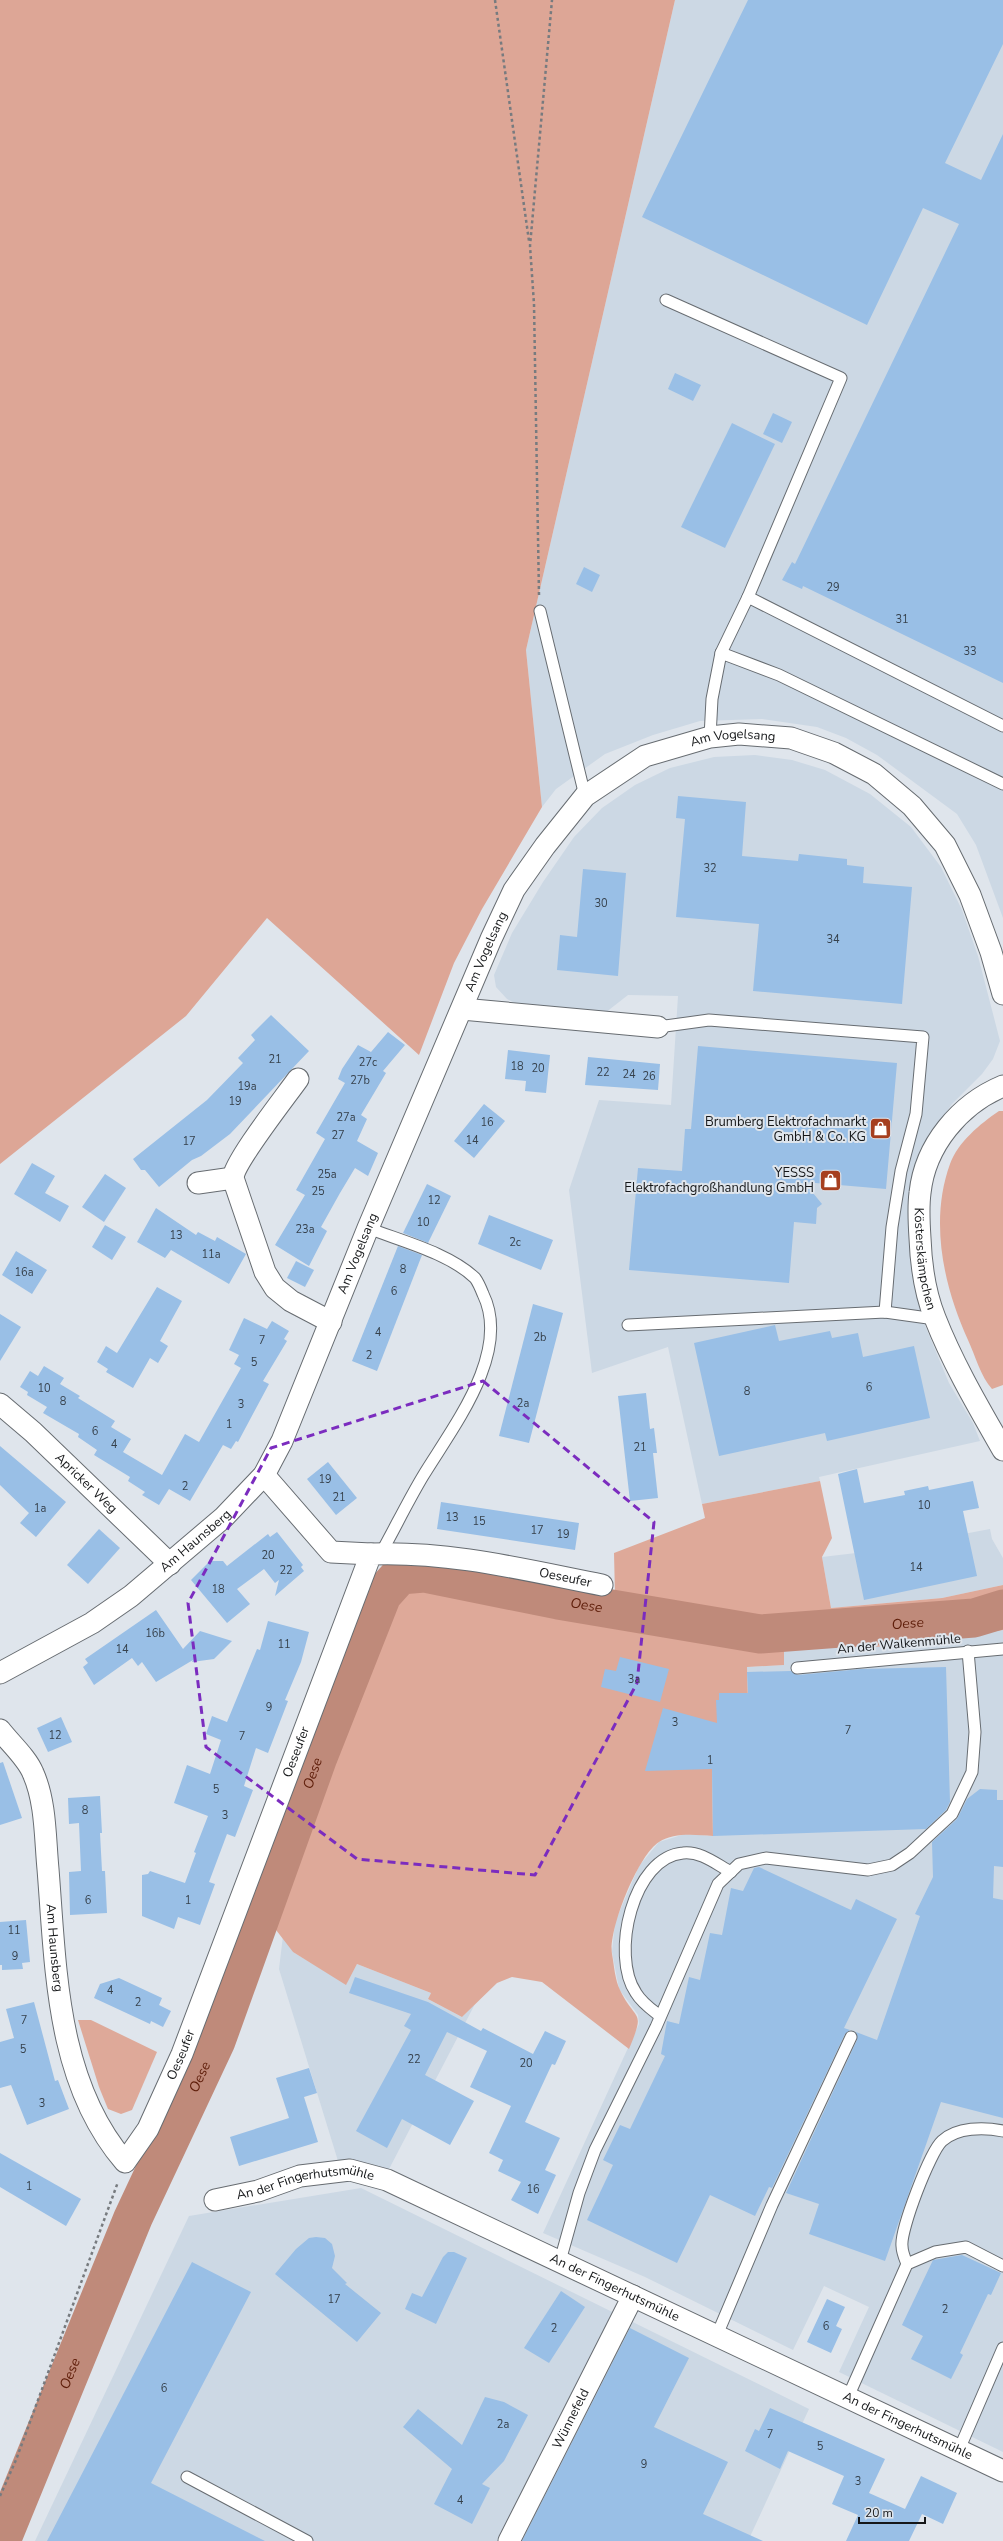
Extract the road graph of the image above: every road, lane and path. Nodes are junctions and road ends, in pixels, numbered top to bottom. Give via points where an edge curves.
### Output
1 (495, 0) edge
2 (552, 0) edge
3 (530, 246) junction
4 (666, 300) dead end
5 (748, 597) junction
6 (540, 611) joint
7 (721, 653) junction
8 (1003, 726) edge
9 (710, 737) junction
10 (1003, 784) edge
11 (585, 796) junction
12 (1003, 994) edge
13 (462, 1009) junction
14 (658, 1027) joint
15 (298, 1079) dead end
16 (1003, 1086) edge
17 (233, 1178) junction
18 (198, 1183) dead end
19 (368, 1228) junction
20 (885, 1312) junction
21 (935, 1319) junction
22 (331, 1322) junction
23 (628, 1325) dead end
24 (0, 1404) edge
25 (1003, 1450) edge
26 (264, 1475) junction
27 (376, 1554) junction
28 (170, 1564) junction
29 (602, 1585) dead end
30 (1003, 1649) edge
31 (968, 1652) junction
32 (797, 1668) dead end
33 (0, 1673) edge
34 (0, 1730) edge
35 (731, 1872) junction
36 (660, 2016) junction
37 (851, 2037) dead end
38 (1003, 2131) edge
39 (125, 2162) junction
40 (215, 2200) dead end
41 (560, 2261) junction
42 (907, 2264) junction
43 (1003, 2266) edge
44 (633, 2296) junction
45 (717, 2335) junction
46 (1003, 2348) edge
47 (848, 2397) junction
48 (958, 2452) junction
49 (1003, 2471) edge
50 (187, 2477) dead end
51 (0, 2496) edge
52 (307, 2541) edge
53 (509, 2541) edge

1 - 3 path
2 - 3 path
3 - 6 path via 534,304
4 - 5 lane via 841,378
5 - 7 lane
5 - 8 lane
6 - 11 lane
7 - 9 lane via 712,699
7 - 10 lane via 778,675
9 - 11 street, Am Vogelsang via 645,756
9 - 12 street, Am Vogelsang via 739,734 791,738 834,753 874,774 912,806 945,845 970,894
11 - 13 street, Am Vogelsang via 514,890
13 - 14 street, Am Vogelsang
13 - 19 street, Am Vogelsang
14 - 20 lane via 709,1020 923,1037 916,1114 901,1171 892,1227
15 - 17 street via 243,1157
16 - 21 street, Kösterskämpchen via 967,1105 943,1134 926,1164 920,1192 921,1258
17 - 18 street
17 - 22 street via 265,1272 275,1288 291,1301
19 - 22 street, Am Vogelsang
19 - 27 lane via 451,1261 476,1279 486,1300 490,1317 484,1370 468,1403
20 - 21 lane
20 - 23 lane
21 - 25 street, Kösterskämpchen via 976,1403
22 - 26 street, Am Vogelsang via 282,1441
24 - 28 street, Apricker Weg via 33,1432
26 - 27 street via 331,1552
26 - 28 street, Am Haunsberg via 224,1517
27 - 29 street, Oeseufer via 431,1554
27 - 39 street, Oeseufer via 182,2054 148,2129
28 - 33 street, Am Haunsberg via 92,1623
30 - 31 lane, An der Walkenmühle
31 - 32 lane, An der Walkenmühle
31 - 35 lane via 975,1732 972,1772 952,1814 910,1853 892,1865 868,1870 766,1858 739,1864
34 - 39 street, Am Haunsberg via 33,1772 43,1807 58,2002 78,2081 107,2142
35 - 36 lane via 718,1884
35 - 36 lane via 700,1855 685,1853 671,1855 656,1864 644,1882 627,1922 624,1944 628,1975 635,1992
36 - 41 lane via 595,2150 579,2193
37 - 45 lane via 772,2205
38 - 42 lane via 971,2128 942,2141 917,2191 904,2227 902,2246
39 - 51 path via 16,2460
40 - 41 street, An der Fingerhutsmühle via 258,2191 300,2176 350,2170 387,2180
41 - 44 street, An der Fingerhutsmühle
42 - 43 lane via 935,2252 966,2247
42 - 47 lane
44 - 45 street, An der Fingerhutsmühle
44 - 53 street, Wünnefeld
45 - 47 street, An der Fingerhutsmühle
46 - 48 lane
47 - 48 street, An der Fingerhutsmühle
48 - 49 street, An der Fingerhutsmühle
50 - 52 lane

